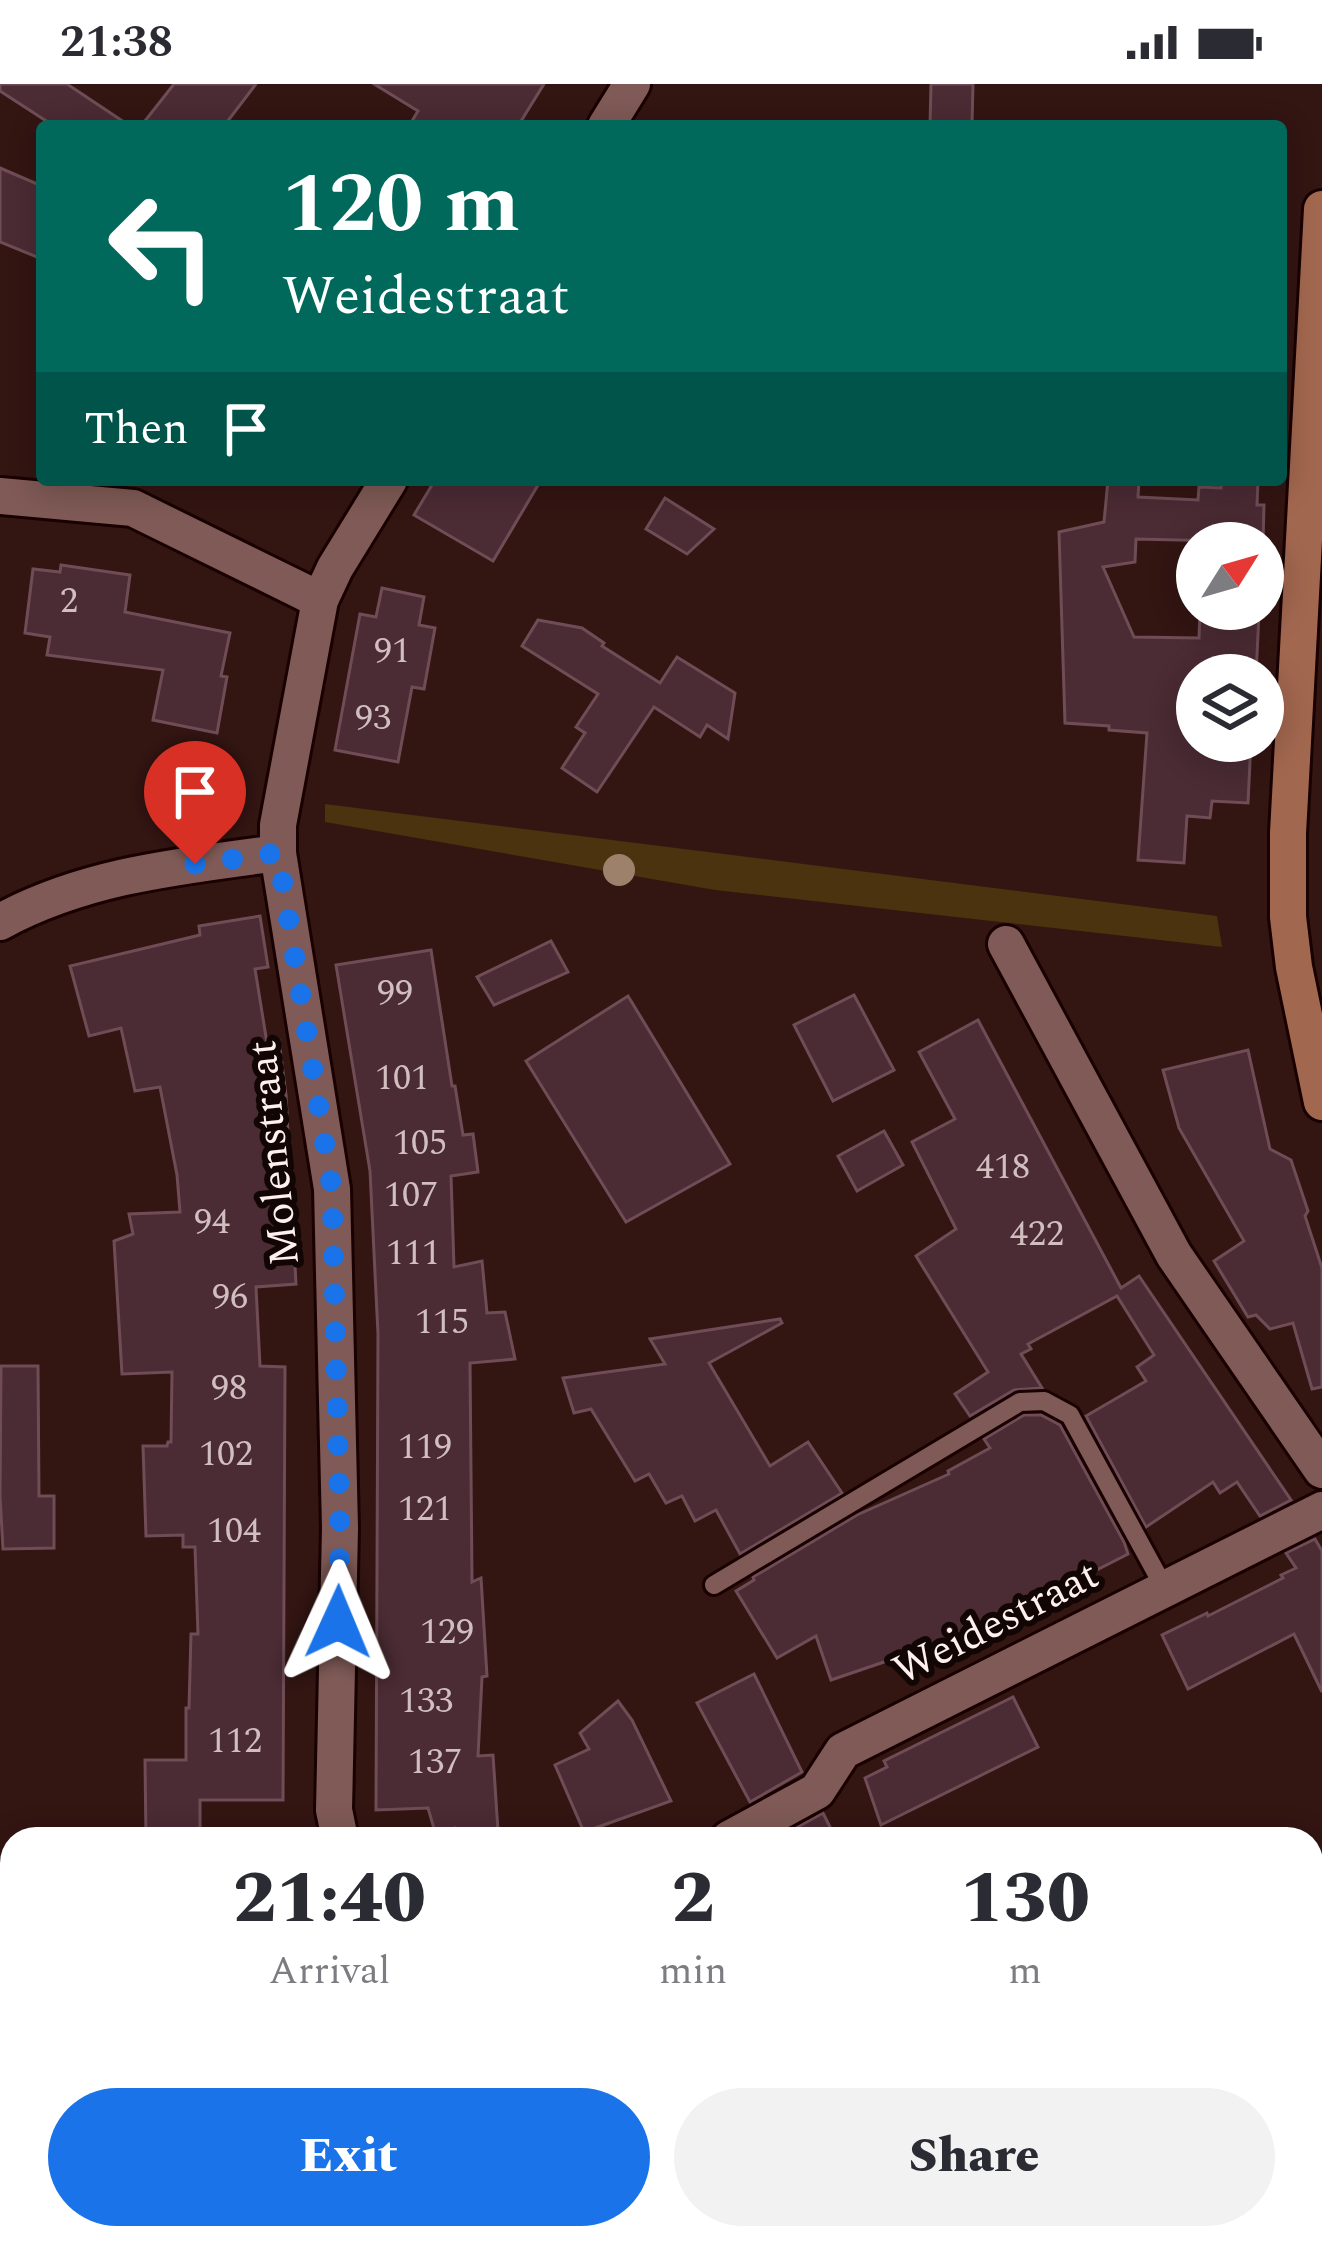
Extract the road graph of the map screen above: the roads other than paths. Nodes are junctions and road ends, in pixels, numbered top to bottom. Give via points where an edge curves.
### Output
1 (632, 84) edge
2 (610, 120) edge
3 (1322, 208) edge
4 (385, 486) edge
5 (0, 496) edge
6 (1312, 546) edge
7 (320, 600) junction
8 (278, 853) junction
9 (0, 922) edge
10 (1006, 944) dead end
11 (1322, 1102) edge
12 (1322, 1470) edge
13 (1322, 1510) edge
14 (714, 1585) dead end
15 (1165, 1589) junction
16 (338, 1827) edge
17 (751, 1827) edge

1 - 2 street
3 - 6 main road
4 - 7 street, Molenstraat
5 - 7 street via 133,508
6 - 11 main road via 1288,917
7 - 8 street, Molenstraat
8 - 9 street via 72,890
8 - 16 street, Molenstraat via 332,1189
10 - 12 street via 1174,1256
13 - 15 street, Weidestraat
14 - 15 lane via 1020,1402 1044,1401 1070,1415
15 - 17 street, Weidestraat via 843,1751 817,1791

